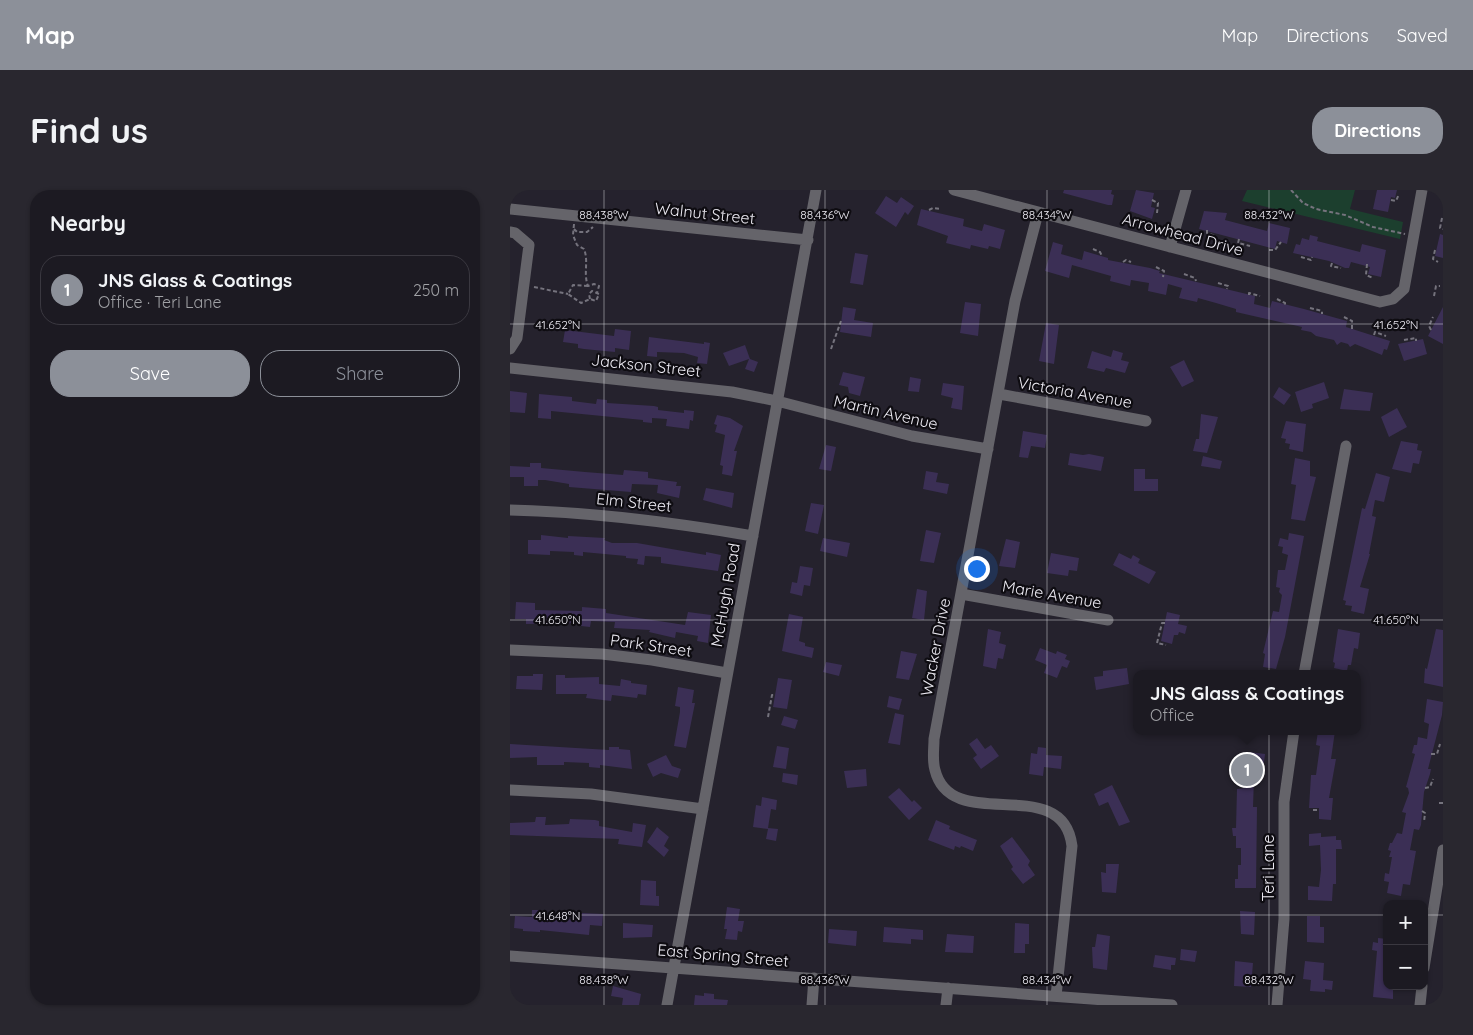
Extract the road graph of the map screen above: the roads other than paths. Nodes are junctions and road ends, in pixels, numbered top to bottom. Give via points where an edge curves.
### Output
1 (816, 190) edge
2 (954, 190) edge
3 (1186, 190) edge
4 (1422, 190) edge
5 (510, 209) edge
6 (1038, 213) junction
7 (510, 232) edge
8 (808, 240) junction
9 (1170, 247) junction
10 (510, 349) edge
11 (510, 368) edge
12 (999, 394) junction
13 (777, 401) junction
14 (1146, 421) dead end
15 (1346, 446) dead end
16 (988, 449) junction
17 (510, 510) edge
18 (753, 536) junction
19 (961, 594) junction
20 (1108, 620) dead end
21 (510, 650) edge
22 (1305, 670) edge
23 (727, 673) junction
24 (1293, 735) edge
25 (510, 790) edge
26 (703, 810) junction
27 (1443, 850) edge
28 (1440, 883) edge
29 (1428, 947) edge
30 (510, 956) edge
31 (674, 966) junction
32 (814, 978) junction
33 (948, 988) junction
34 (1422, 990) edge
35 (1056, 996) junction
36 (667, 1005) edge
37 (812, 1005) edge
38 (946, 1005) edge
39 (1172, 1005) edge
40 (1277, 1005) edge
41 (1420, 1005) edge

1 - 8 street, McHugh Road
2 - 6 street, Arrowhead Drive
3 - 9 street
4 - 9 street, Arrowhead Drive via 1404,289 1397,304 1367,300
5 - 8 street, Walnut Street
6 - 9 street, Arrowhead Drive
6 - 12 street, Wacker Drive via 1015,301
7 - 10 street via 520,236 528,245 517,338
8 - 13 street, McHugh Road
11 - 13 street, Jackson Street via 699,387
12 - 14 street, Victoria Avenue
12 - 16 street, Wacker Drive
13 - 16 street, Martin Avenue via 912,436
13 - 18 street, McHugh Road
15 - 22 street
16 - 19 street, Wacker Drive
17 - 18 street, Elm Street via 679,523
18 - 23 street, McHugh Road
19 - 20 street, Marie Avenue
19 - 35 street, Wacker Drive via 934,739 934,769 939,781 955,797 978,803 1039,808 1058,818 1071,836
21 - 23 street, Park Street via 602,654
23 - 26 street, McHugh Road
24 - 40 street, Teri Lane via 1284,802 1284,918
25 - 26 street via 591,794
26 - 31 street, McHugh Road
27 - 28 street
28 - 29 street
30 - 31 street, East Spring Street
31 - 32 street, East Spring Street
31 - 36 street, McHugh Road
32 - 33 street, East Spring Street
32 - 37 street
33 - 35 street, East Spring Street
33 - 38 street
34 - 41 street
35 - 39 street, East Spring Street

